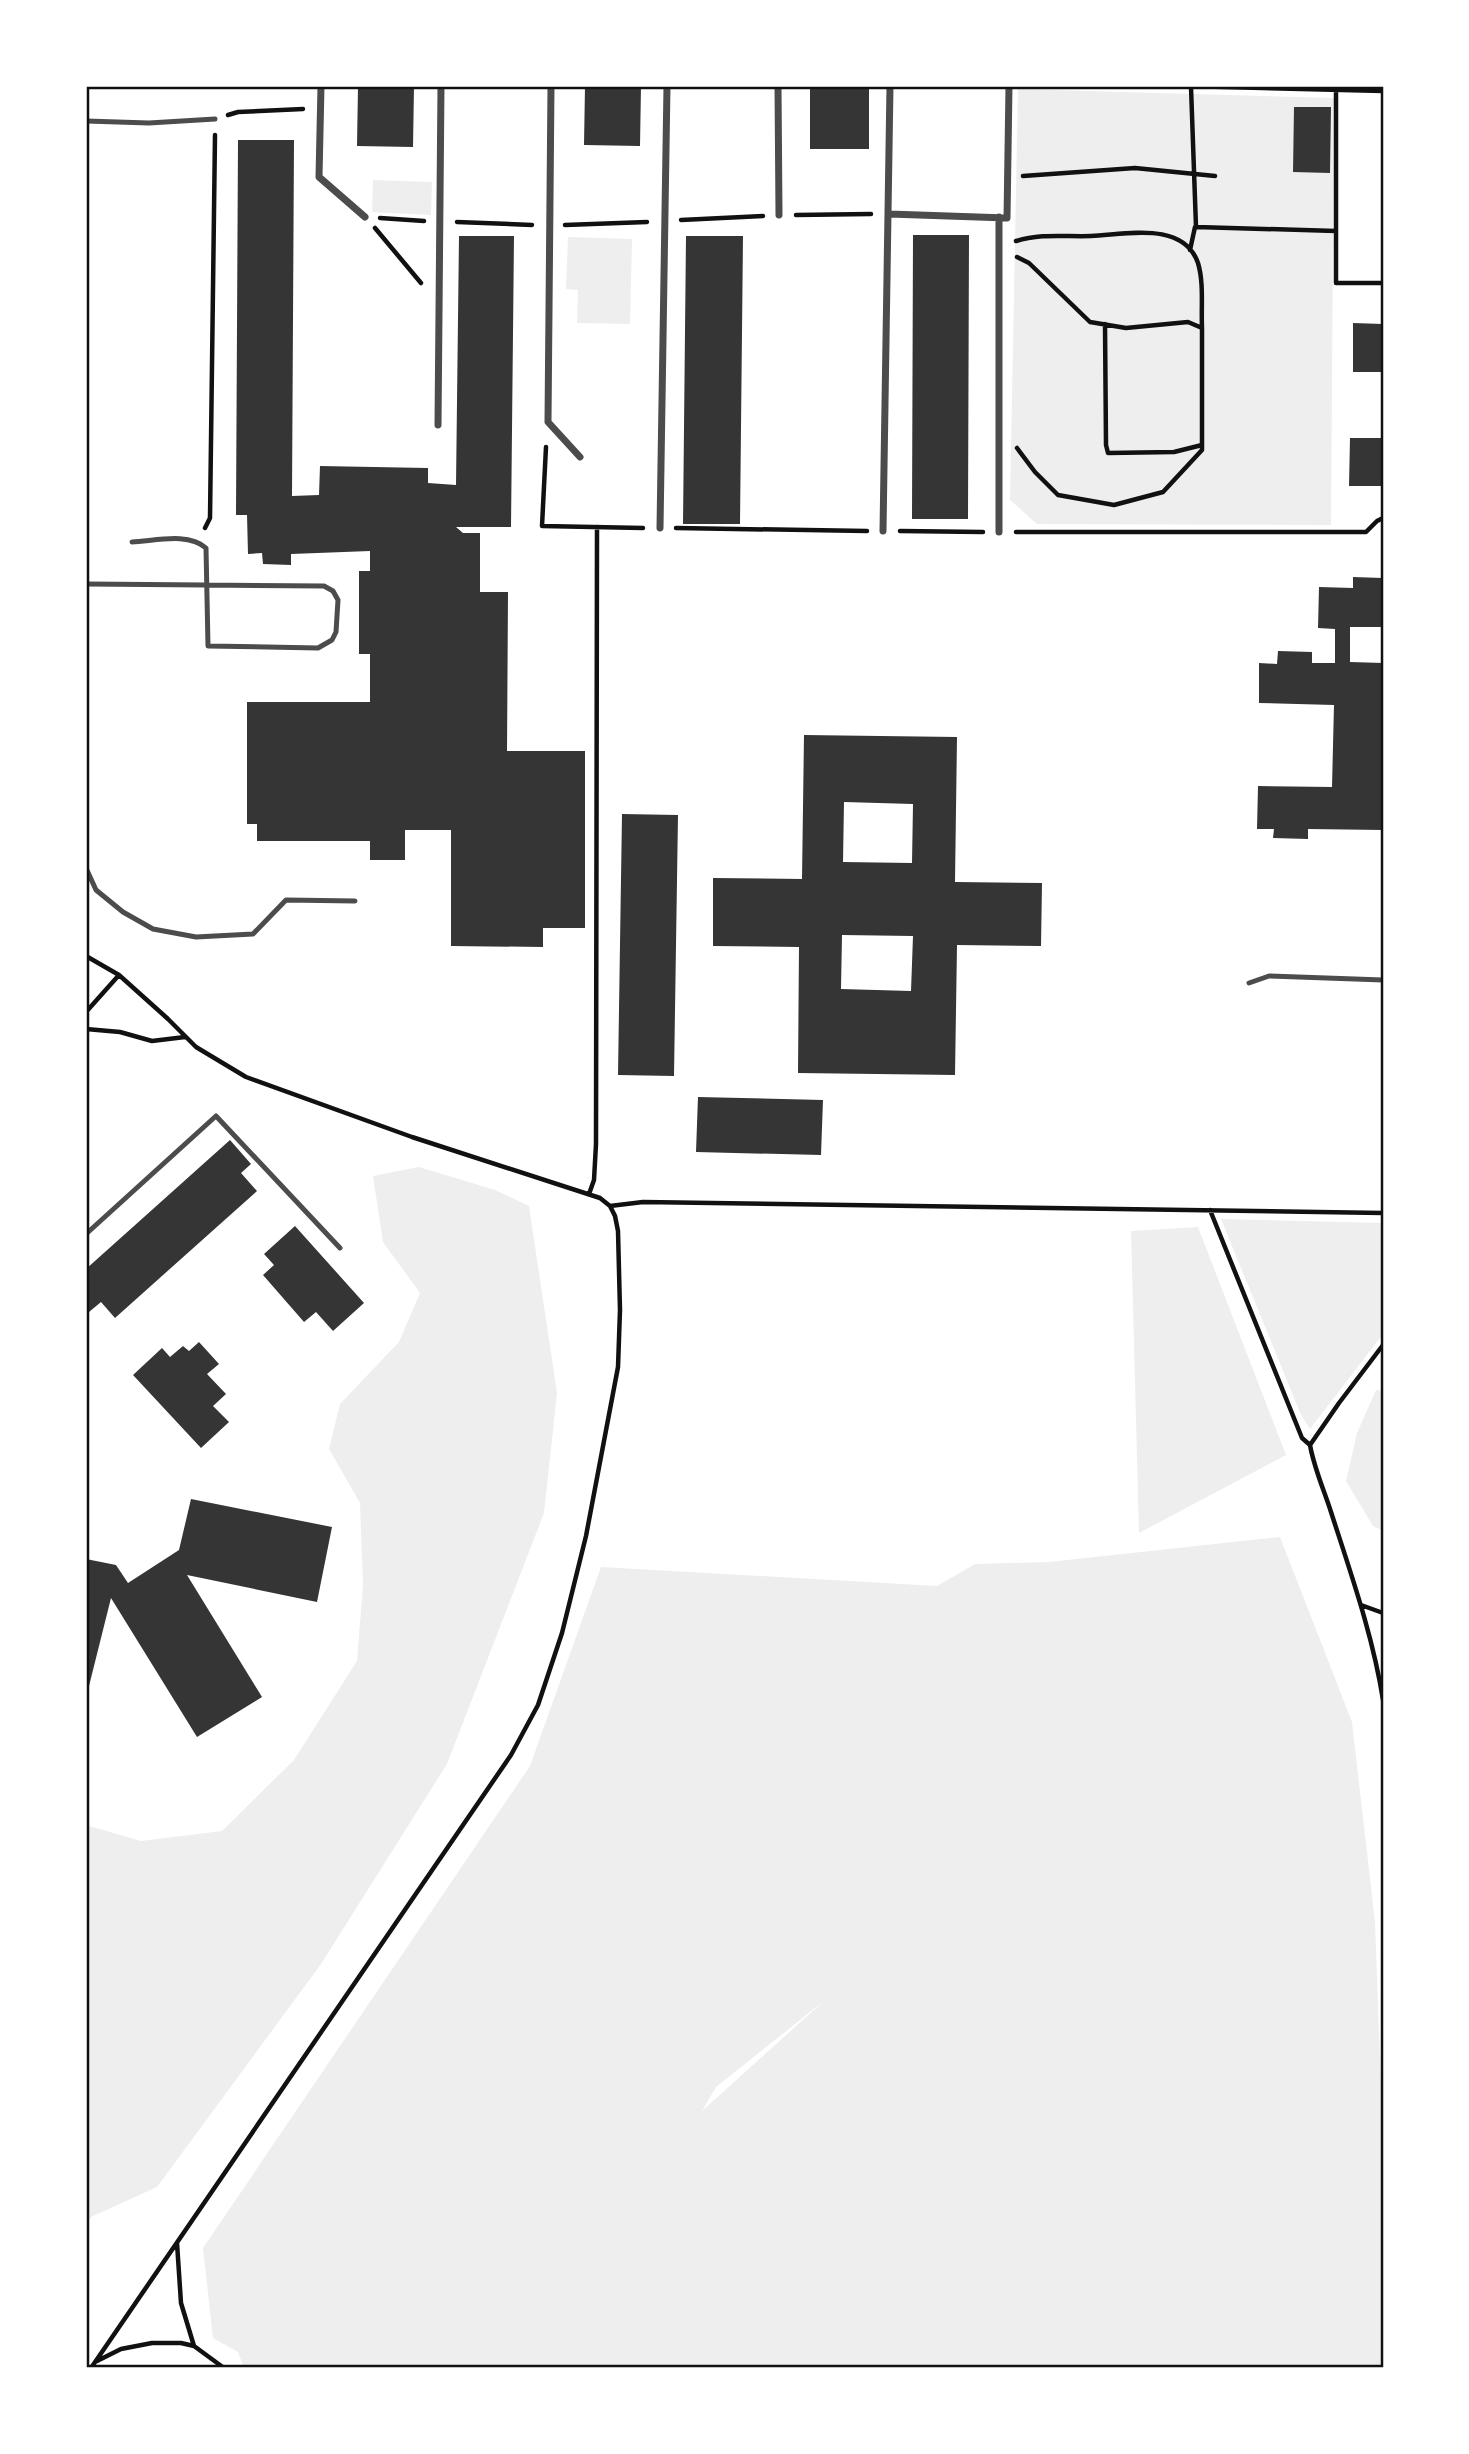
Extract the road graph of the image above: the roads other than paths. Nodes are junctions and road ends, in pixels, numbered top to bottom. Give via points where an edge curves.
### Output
1 (321, 86) edge
2 (441, 86) edge
3 (551, 86) edge
4 (667, 86) edge
5 (778, 86) edge
6 (890, 86) edge
7 (1009, 86) edge
8 (215, 119) road end
9 (86, 121) edge
10 (889, 214) junction
11 (779, 215) road end
12 (365, 217) road end
13 (999, 217) junction
14 (438, 425) dead end
15 (580, 457) dead end
16 (660, 528) road end
17 (883, 531) road end
18 (999, 532) road end
19 (132, 542) dead end
20 (86, 584) edge
21 (207, 585) junction
22 (86, 868) edge
23 (355, 901) dead end
24 (1383, 980) edge
25 (1249, 984) dead end
26 (86, 1234) edge
27 (340, 1248) dead end

1 - 12 street via 319,177
2 - 14 street
3 - 15 street via 548,422
4 - 16 street
5 - 11 street
6 - 10 street
7 - 13 street via 1007,218
8 - 9 lane
10 - 13 street
10 - 17 street
13 - 18 street
19 - 21 lane via 198,541 205,548
20 - 21 lane
21 - 21 lane via 208,646 318,648 336,632 338,600 324,586
22 - 23 lane via 96,890 123,912 153,929 196,937 253,934 286,900
24 - 25 lane via 1269,976
26 - 27 lane via 216,1116

